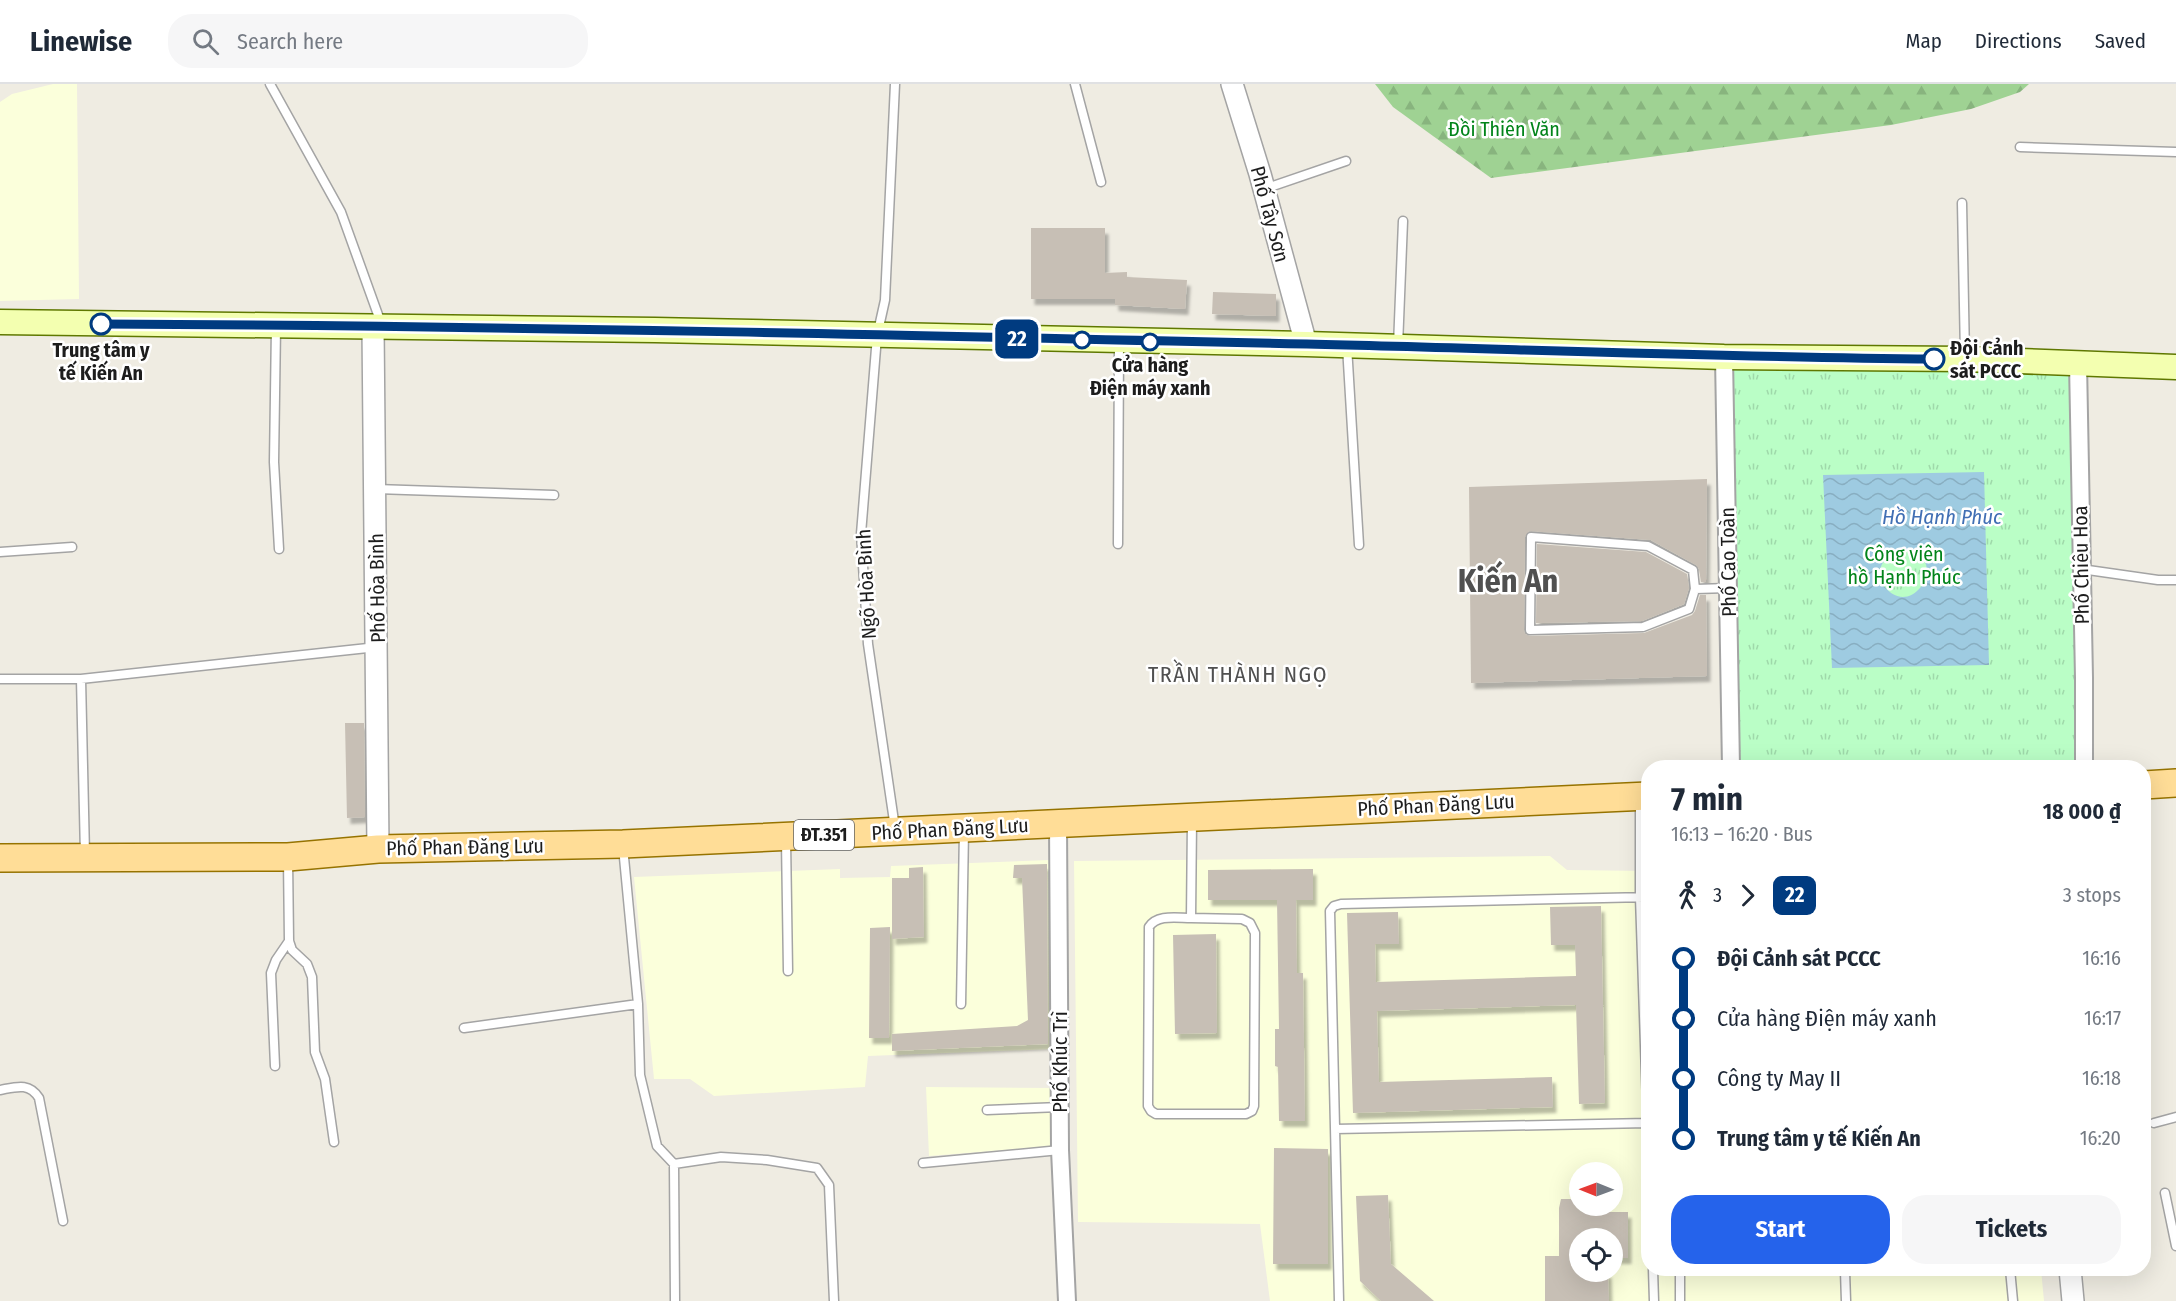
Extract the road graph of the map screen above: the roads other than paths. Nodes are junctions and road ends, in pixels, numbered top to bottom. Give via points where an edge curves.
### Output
1 (270, 84) edge
2 (895, 84) edge
3 (1075, 84) edge
4 (1232, 84) edge
5 (2019, 147) dead end
6 (2176, 152) edge
7 (1346, 161) dead end
8 (1101, 182) dead end
9 (1264, 189) junction
10 (1962, 203) dead end
11 (1403, 221) dead end
12 (0, 322) edge
13 (276, 326) junction
14 (378, 327) junction
15 (877, 336) junction
16 (1119, 341) junction
17 (1306, 344) junction
18 (1347, 345) junction
19 (1398, 347) junction
20 (1724, 357) junction
21 (1965, 359) junction
22 (2078, 363) junction
23 (2176, 367) edge
24 (376, 489) junction
25 (554, 495) dead end
26 (1118, 544) dead end
27 (1359, 545) dead end
28 (72, 547) dead end
29 (279, 549) dead end
30 (0, 552) edge
31 (2081, 569) junction
32 (2176, 580) edge
33 (1729, 588) junction
34 (1695, 589) junction
35 (377, 647) junction
36 (0, 679) edge
37 (81, 679) junction
38 (1731, 760) edge
39 (2084, 760) edge
40 (2176, 783) edge
41 (2151, 785) edge
42 (1641, 796) edge
43 (1192, 817) junction
44 (1058, 823) junction
45 (964, 828) junction
46 (896, 831) junction
47 (786, 837) junction
48 (623, 844) junction
49 (378, 849) junction
50 (85, 857) junction
51 (288, 857) junction
52 (0, 858) edge
53 (1641, 897) edge
54 (1191, 918) junction
55 (289, 941) junction
56 (788, 971) dead end
57 (638, 1004) junction
58 (961, 1004) dead end
59 (464, 1029) dead end
60 (275, 1066) dead end
61 (0, 1090) edge
62 (1060, 1107) junction
63 (987, 1110) dead end
64 (2176, 1118) edge
65 (1641, 1123) edge
66 (2154, 1123) dead end
67 (1335, 1129) junction
68 (334, 1142) dead end
69 (1060, 1150) junction
70 (923, 1163) dead end
71 (674, 1164) junction
72 (2165, 1193) dead end
73 (63, 1221) dead end
74 (2176, 1246) edge
75 (1653, 1276) edge
76 (1680, 1276) edge
77 (1845, 1276) edge
78 (2011, 1276) edge
79 (2071, 1276) edge
80 (675, 1301) edge
81 (834, 1301) edge
82 (1066, 1301) edge
83 (1339, 1301) edge
84 (1654, 1301) edge
85 (1680, 1301) edge
86 (1845, 1301) edge
87 (2013, 1301) edge
88 (2073, 1301) edge

1 - 14 lane via 341,212
2 - 15 lane, Ngõ Hòa Bình via 885,300
3 - 8 lane
4 - 9 street, Phố Tây Sơn
5 - 6 lane
7 - 9 lane
9 - 17 street, Phố Tây Sơn
10 - 21 lane
11 - 19 lane
12 - 13 main road
13 - 14 main road
13 - 29 lane via 274,462
14 - 15 main road
14 - 24 street, Phố Hòa Bình
15 - 16 main road
15 - 46 lane, Ngõ Hòa Bình via 861,534 868,644
16 - 17 main road
16 - 26 lane
17 - 18 main road
18 - 19 main road
18 - 27 lane
19 - 20 main road
20 - 21 main road
20 - 33 street, Phố Cao Toàn
21 - 22 main road
22 - 23 main road
22 - 31 street, Phố Chiêu Hoa
24 - 25 lane
24 - 35 street, Phố Hòa Bình
28 - 30 lane
31 - 32 lane
31 - 39 street, Phố Chiêu Hoa
33 - 34 lane
33 - 38 street, Phố Cao Toàn
34 - 34 lane via 1689,609 1643,627 1530,630 1531,537 1648,546 1693,570
35 - 37 lane
35 - 49 street, Phố Hòa Bình
36 - 37 lane
37 - 50 lane
40 - 41 main road
42 - 43 main road, Phố Phan Đăng Lưu / ĐT.351
43 - 44 main road, Phố Phan Đăng Lưu / ĐT.351
43 - 54 lane
44 - 45 main road, Phố Phan Đăng Lưu / ĐT.351
44 - 62 street, Phố Khúc Trì
45 - 46 main road, Phố Phan Đăng Lưu / ĐT.351
45 - 58 lane
46 - 47 main road, Phố Phan Đăng Lưu / ĐT.351
47 - 48 main road, Phố Phan Đăng Lưu / ĐT.351
47 - 56 lane
48 - 49 main road, Phố Phan Đăng Lưu / ĐT.351
48 - 57 lane
49 - 51 main road, Phố Phan Đăng Lưu / ĐT.351
50 - 51 main road, Phố Phan Đăng Lưu / ĐT.351
50 - 52 main road, Phố Phan Đăng Lưu / ĐT.351
51 - 55 lane
53 - 67 lane via 1334,906 1330,917
54 - 54 lane via 1242,919 1250,923 1255,933 1254,1106 1246,1114 1156,1114 1148,1106 1149,927 1159,919
55 - 60 lane via 271,973
55 - 68 lane via 312,977 315,1052 326,1079
57 - 59 lane
57 - 71 lane via 640,1075 657,1146
61 - 73 lane via 29,1088 39,1098
62 - 63 lane
62 - 69 street, Phố Khúc Trì
64 - 66 lane
65 - 67 lane
67 - 83 lane
69 - 70 lane
69 - 82 street, Phố Khúc Trì
71 - 80 lane
71 - 81 lane via 721,1157 817,1168 829,1185
72 - 74 lane
75 - 84 lane
76 - 85 lane
77 - 86 lane
78 - 87 lane
79 - 88 street

